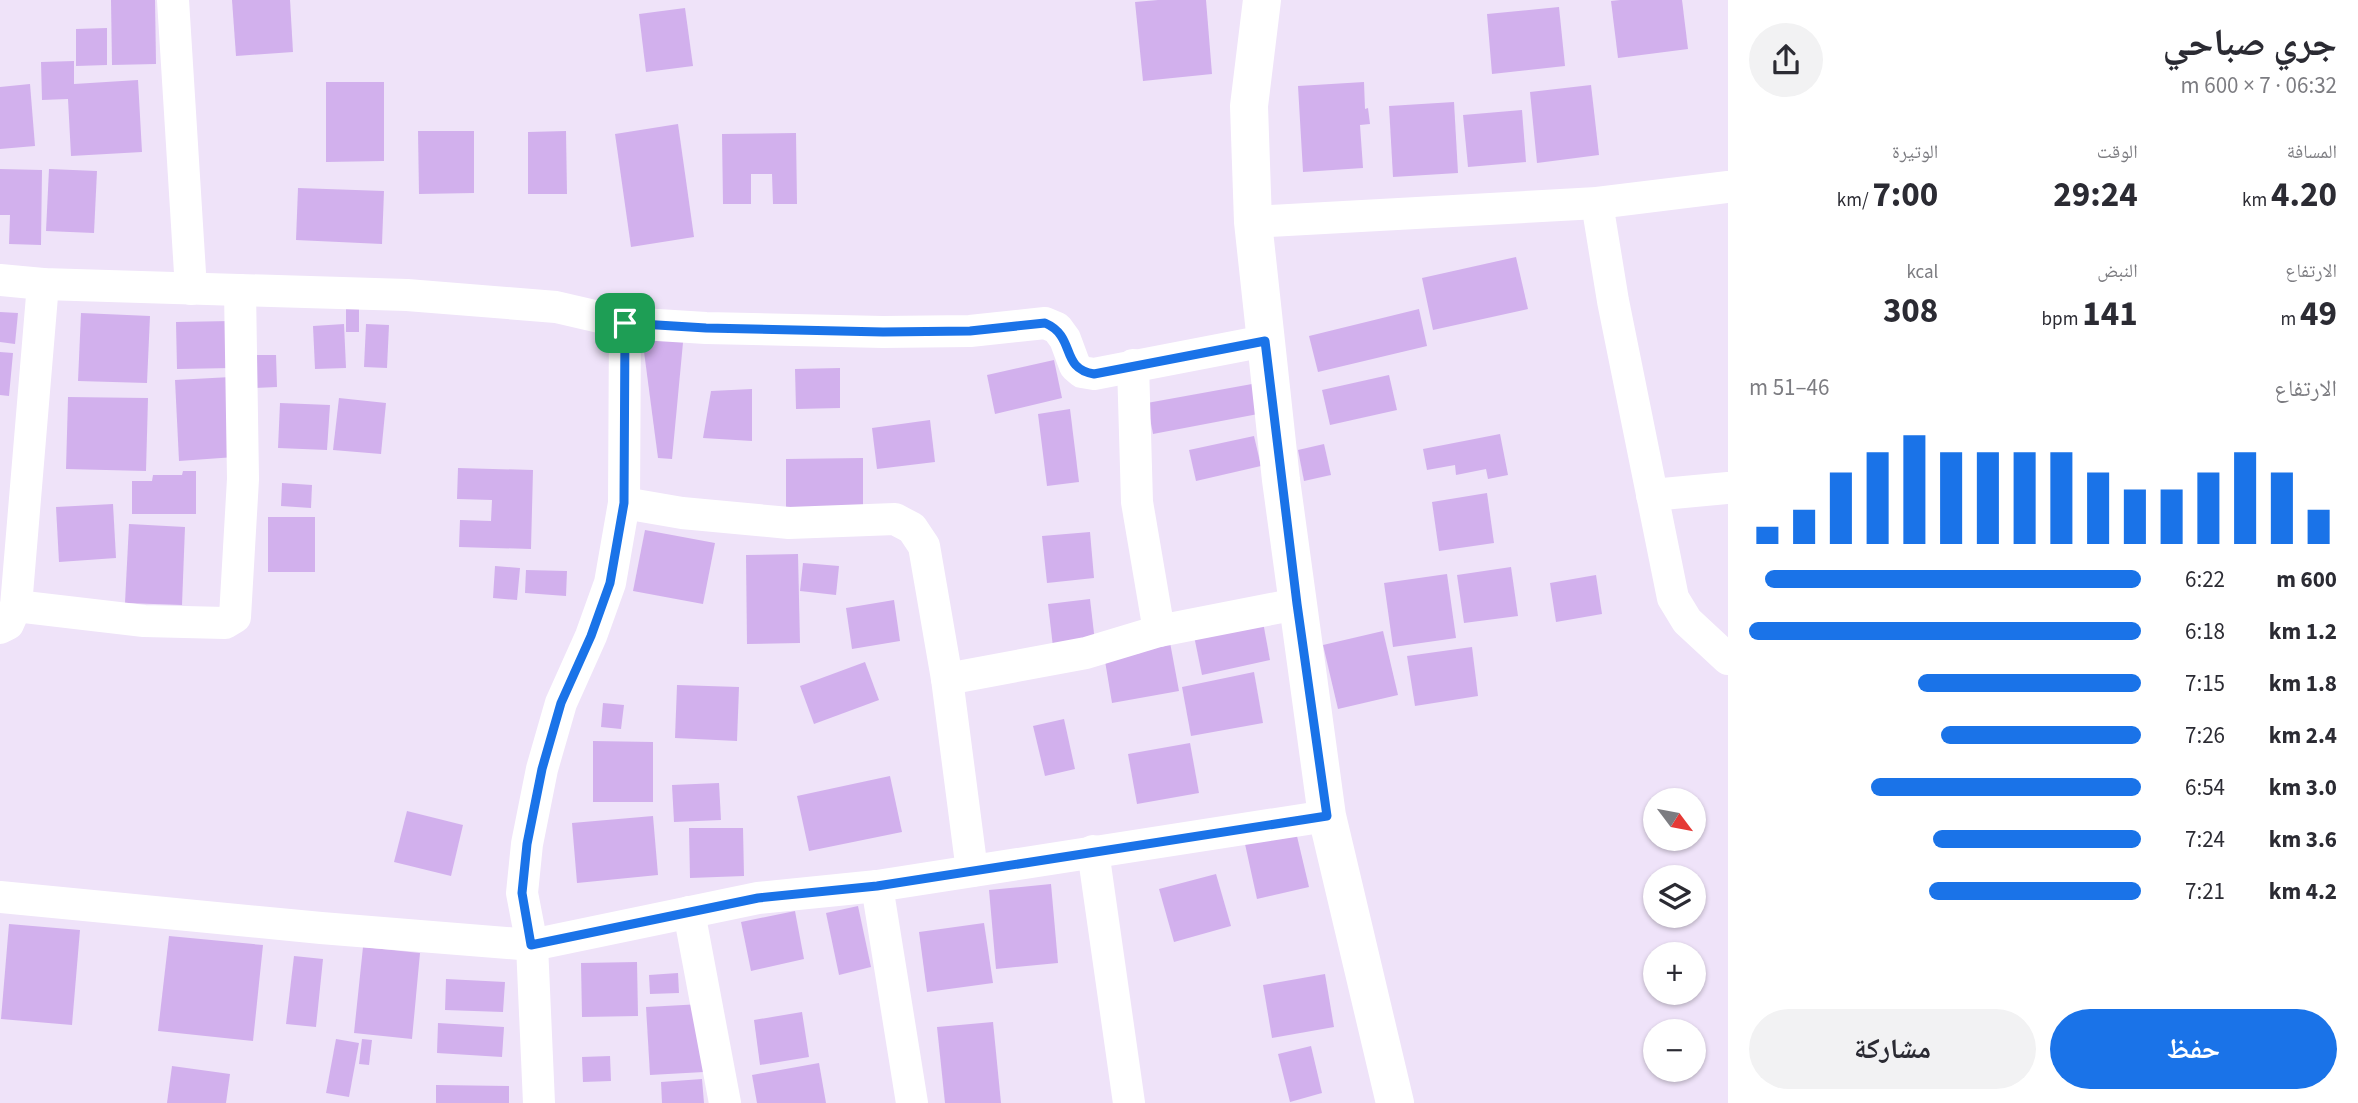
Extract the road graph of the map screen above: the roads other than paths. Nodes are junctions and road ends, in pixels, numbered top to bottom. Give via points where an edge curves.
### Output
1 (173, 0) edge
2 (1262, 0) edge
3 (1728, 187) edge
4 (1597, 203) junction
5 (1254, 222) junction
6 (0, 280) edge
7 (43, 284) junction
8 (191, 289) junction
9 (240, 290) junction
10 (625, 323) junction
11 (1265, 341) junction
12 (1133, 365) junction
13 (1728, 488) edge
14 (1652, 495) junction
15 (624, 503) junction
16 (1297, 604) junction
17 (8, 617) edge
18 (1159, 631) junction
19 (1728, 659) edge
20 (947, 678) junction
21 (1327, 816) junction
22 (1093, 851) junction
23 (972, 871) junction
24 (877, 886) junction
25 (0, 897) edge
26 (689, 912) junction
27 (531, 945) junction
28 (539, 1103) edge
29 (725, 1103) edge
30 (912, 1103) edge
31 (1129, 1103) edge
32 (1395, 1103) edge

1 - 8 street
2 - 5 street via 1249,106
3 - 4 street
4 - 5 street
4 - 14 street
5 - 11 street
6 - 7 street
7 - 8 street
7 - 17 street
8 - 9 street
9 - 10 street via 407,295 556,307
9 - 17 street via 243,480 235,617 225,623
10 - 12 street via 883,332 970,331 1045,323 1057,328 1082,372 1094,374
10 - 15 street
11 - 12 street
11 - 16 street
12 - 18 street via 1137,502
13 - 14 street
14 - 19 street via 1673,598 1687,621
15 - 20 street via 789,523 895,519 912,528 924,545
15 - 27 street via 610,583 561,703 542,769 522,893
16 - 18 street
16 - 21 street
18 - 20 street via 1086,653
20 - 23 street
21 - 22 street
21 - 32 street
22 - 23 street
22 - 31 street
23 - 24 street
24 - 26 street via 758,898
24 - 30 street
25 - 27 street
26 - 27 street
26 - 29 street
27 - 28 street

